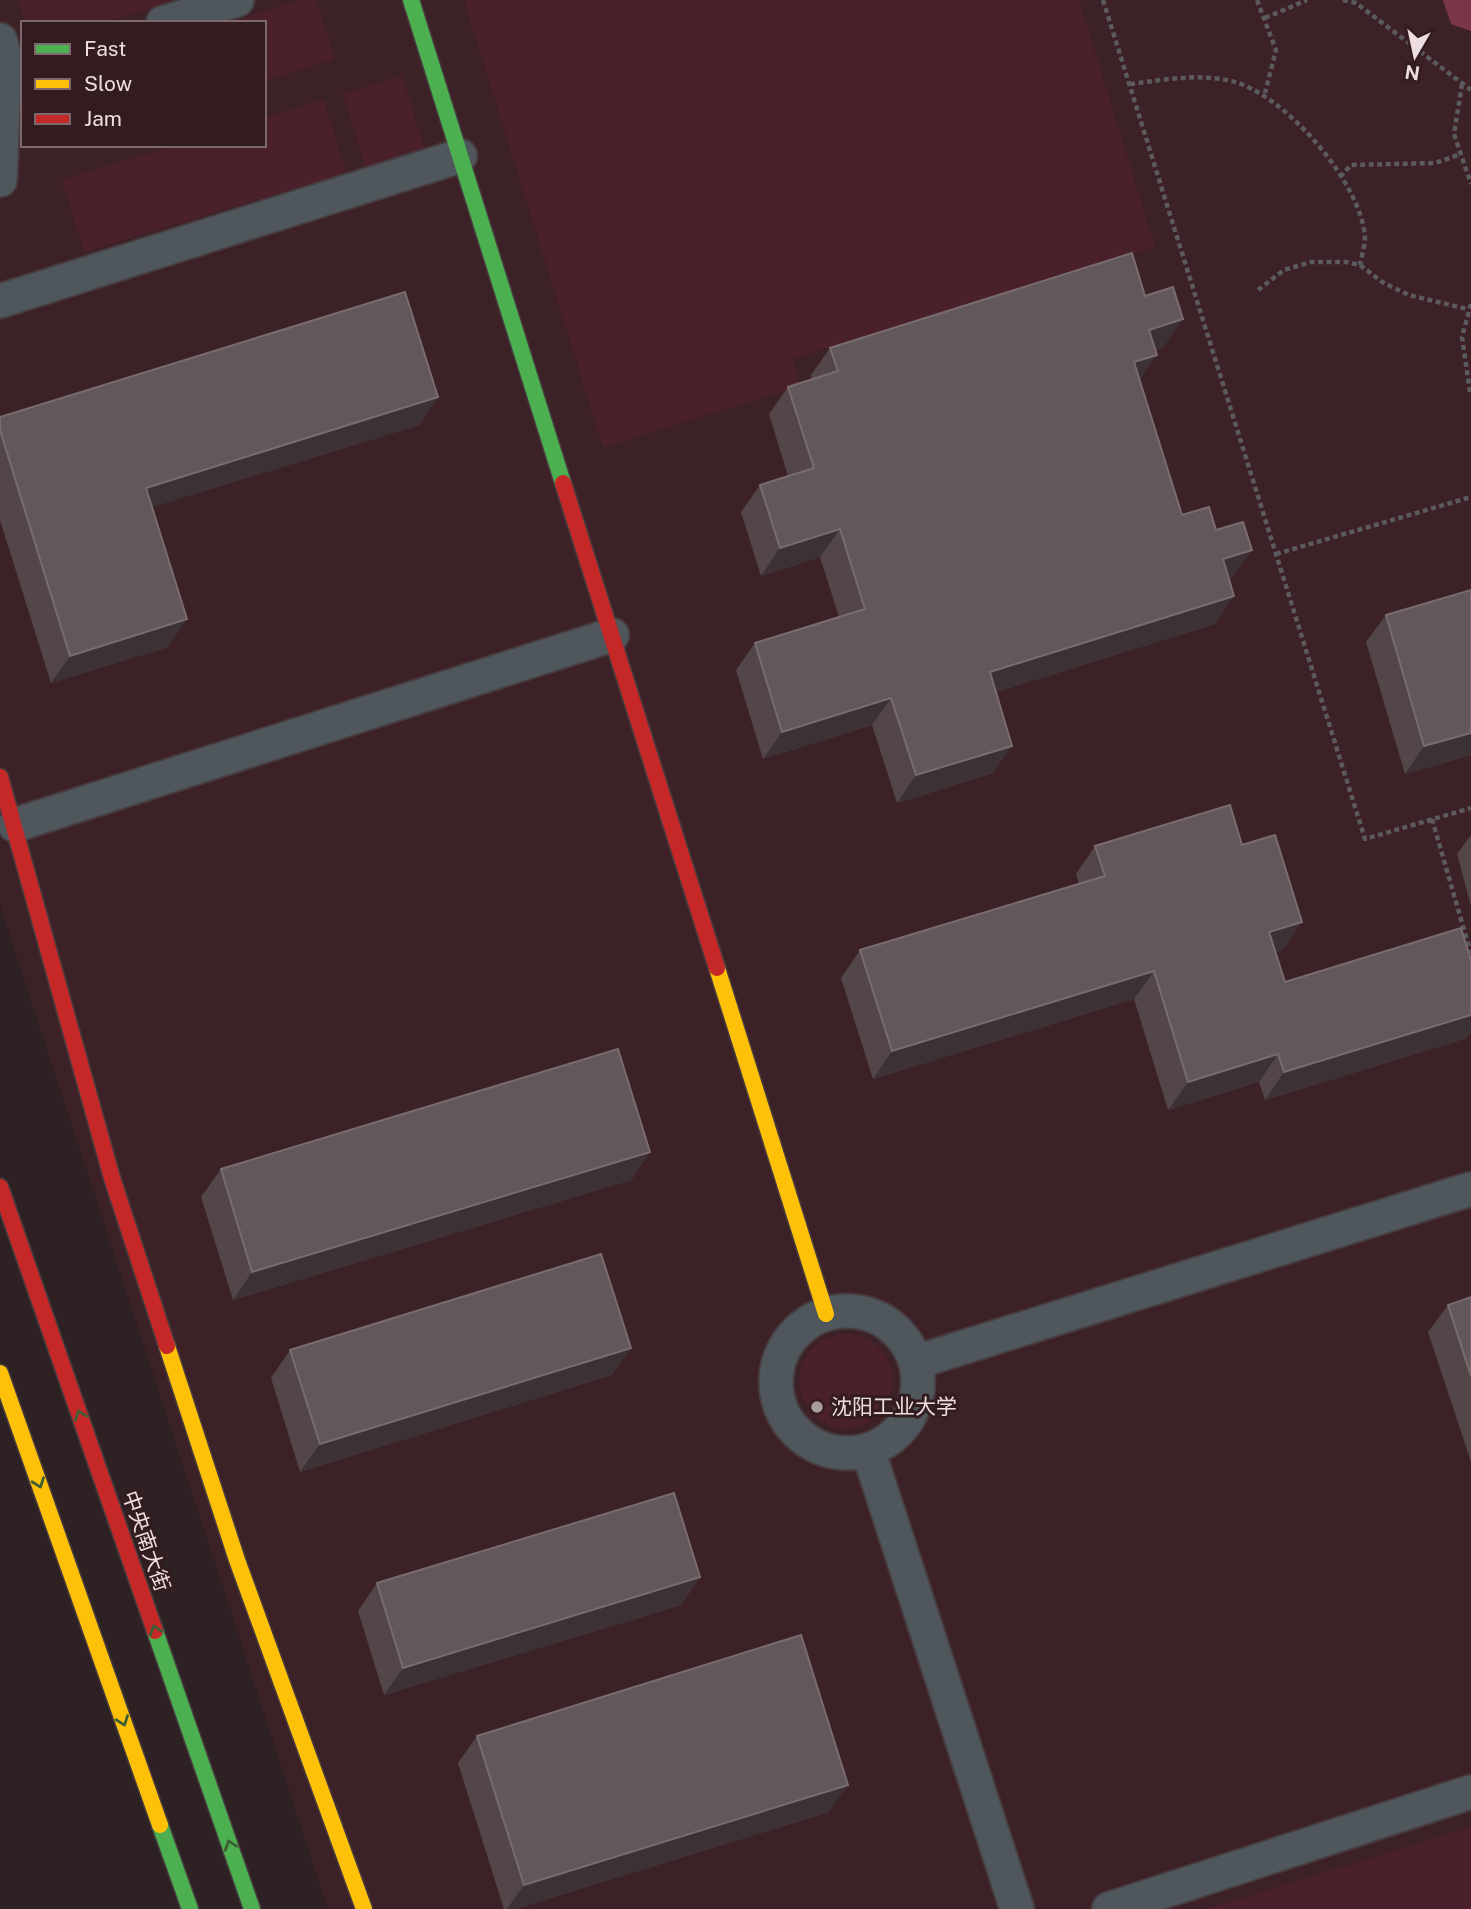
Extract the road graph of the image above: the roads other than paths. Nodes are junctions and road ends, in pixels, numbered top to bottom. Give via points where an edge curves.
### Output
1 (237, 0) edge
2 (411, 0) edge
3 (169, 21) edge
4 (7, 63) edge
5 (460, 156) junction
6 (0, 180) edge
7 (0, 301) edge
8 (612, 635) junction
9 (0, 777) edge
10 (15, 825) junction
11 (0, 1187) edge
12 (1471, 1189) edge
13 (826, 1314) junction
14 (916, 1362) junction
15 (0, 1373) edge
16 (867, 1450) junction
17 (1471, 1792) edge
18 (190, 1909) edge
19 (252, 1909) edge
20 (364, 1909) edge
21 (1017, 1909) edge
22 (1109, 1909) edge

1 - 3 street
2 - 5 street
4 - 6 street
5 - 7 street
5 - 8 street
8 - 10 street
8 - 13 street
9 - 10 street
10 - 20 street via 117,1191 237,1560
19 -> 11 street, 中央南大街
12 - 14 street
13 - 14 street via 849,1311 891,1325
13 - 16 street via 790,1339 779,1359 778,1403 789,1425 808,1442 831,1452
14 - 16 street via 919,1387 913,1411 899,1432
15 -> 18 street
16 - 21 street
17 - 22 street

